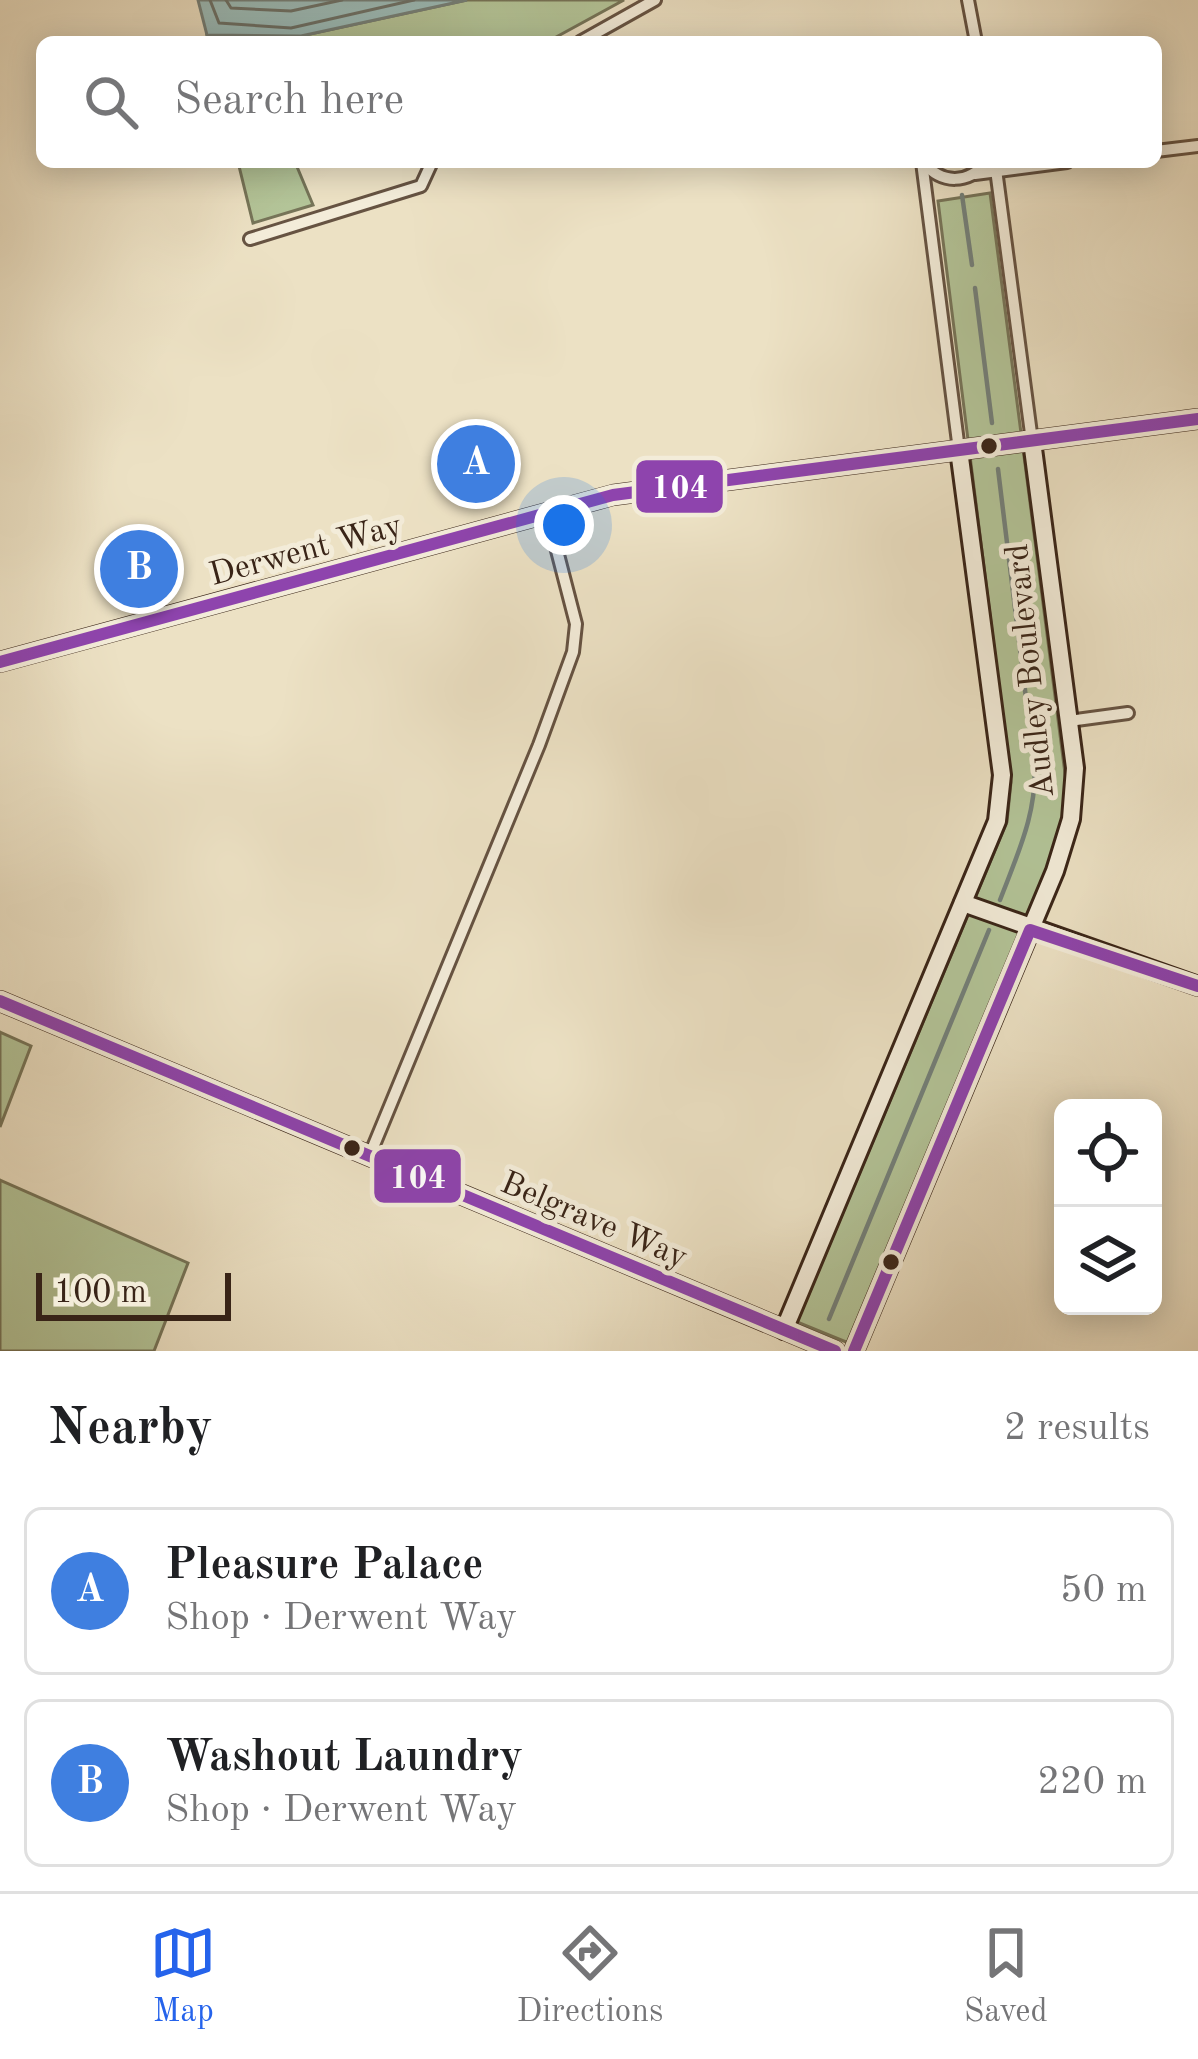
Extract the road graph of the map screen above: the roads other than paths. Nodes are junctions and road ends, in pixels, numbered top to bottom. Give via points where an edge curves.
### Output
1 (655, 0) edge
2 (968, 0) edge
3 (591, 36) edge
4 (974, 36) edge
5 (1198, 146) edge
6 (1162, 150) edge
7 (429, 168) edge
8 (924, 168) edge
9 (930, 168) edge
10 (987, 168) edge
11 (993, 168) edge
12 (250, 239) dead end
13 (1198, 419) edge
14 (1032, 441) junction
15 (959, 450) junction
16 (547, 512) junction
17 (0, 662) edge
18 (1128, 713) dead end
19 (1069, 721) junction
20 (963, 903) junction
21 (1030, 930) junction
22 (1198, 986) edge
23 (0, 1001) edge
24 (369, 1157) junction
25 (784, 1330) junction
26 (835, 1351) edge
27 (854, 1351) edge

1 - 3 street
2 - 4 street
5 - 6 street
7 - 12 street via 421,186
8 - 15 street, Audley Boulevard
9 - 10 street via 964,179
11 - 14 street, Audley Boulevard
13 - 14 street, Derwent Way
14 - 15 street, Derwent Way
14 - 19 street, Audley Boulevard
15 - 16 street, Derwent Way via 613,495
15 - 20 street, Audley Boulevard via 1002,795
16 - 17 street, Derwent Way
16 - 24 street via 576,624 572,652
18 - 19 street
19 - 21 street, Audley Boulevard via 1071,819
20 - 21 street
20 - 25 street, Audley Boulevard
21 - 22 street
21 - 27 street, Audley Boulevard
23 - 24 street, Belgrave Way
24 - 25 street, Belgrave Way
25 - 26 street, Belgrave Way

